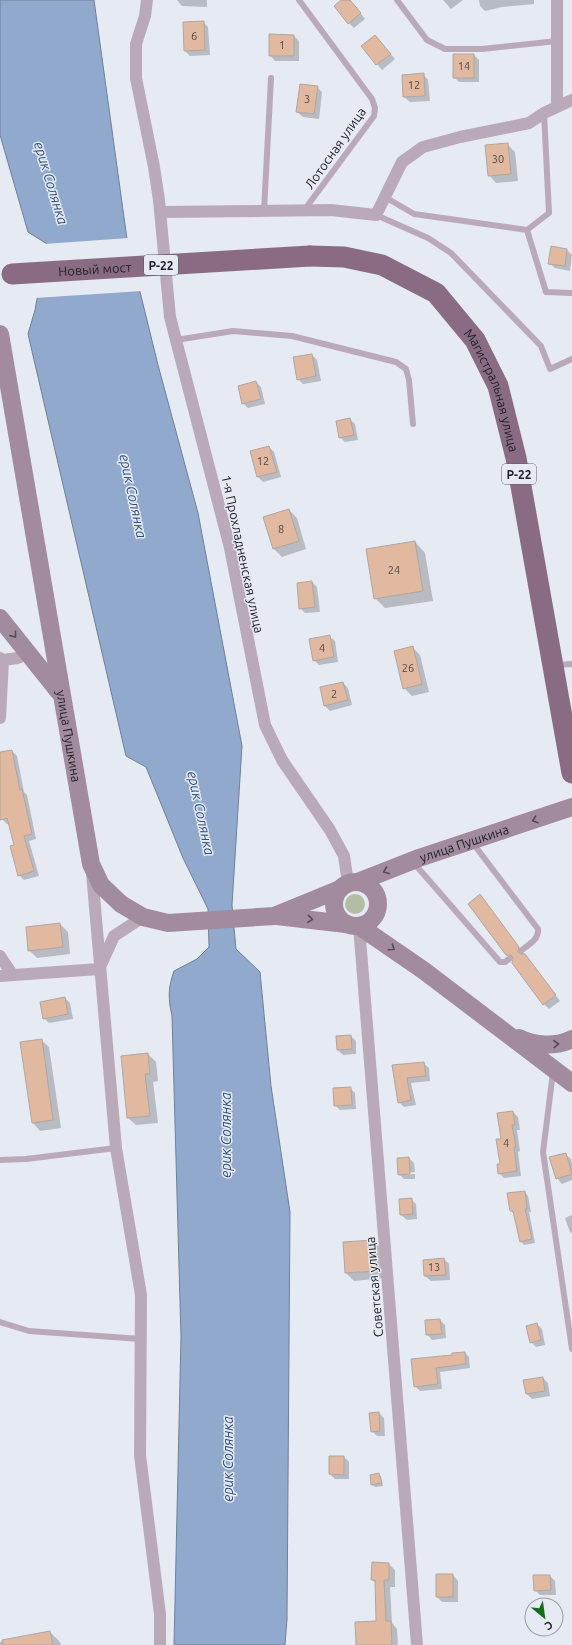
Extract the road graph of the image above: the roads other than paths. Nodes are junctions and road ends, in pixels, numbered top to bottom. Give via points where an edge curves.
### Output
1 (147, 0) edge
2 (299, 0) edge
3 (398, 0) edge
4 (557, 0) edge
5 (557, 41) junction
6 (271, 78) dead end
7 (572, 100) edge
8 (557, 107) junction
9 (544, 113) junction
10 (385, 197) junction
11 (264, 211) junction
12 (304, 211) junction
13 (160, 212) junction
14 (376, 215) junction
15 (527, 230) junction
16 (310, 256) joint
17 (0, 275) edge
18 (572, 293) edge
19 (0, 334) edge
20 (176, 340) junction
21 (572, 359) edge
22 (413, 424) dead end
23 (0, 618) edge
24 (27, 652) junction
25 (1, 659) edge
26 (562, 664) edge
27 (61, 695) junction
28 (0, 718) edge
29 (572, 773) edge
30 (572, 807) edge
31 (471, 841) junction
32 (412, 861) junction
33 (91, 864) junction
34 (348, 885) junction
35 (143, 916) junction
36 (274, 916) junction
37 (353, 925) junction
38 (522, 950) dead end
39 (0, 956) edge
40 (509, 959) dead end
41 (99, 969) junction
42 (6, 975) edge
43 (494, 1024) junction
44 (572, 1039) edge
45 (553, 1068) junction
46 (572, 1083) edge
47 (116, 1148) junction
48 (0, 1160) edge
49 (0, 1322) edge
50 (141, 1339) junction
51 (572, 1349) edge
52 (160, 1645) edge
53 (417, 1645) edge

1 - 13 street, 1-я Прохладненская улица via 136,44 136,78 154,167
2 - 12 lane, Лотосная улица via 372,99 375,108 374,116
3 - 5 lane via 427,40 445,49 482,49
4 - 5 street
5 - 8 street
6 - 11 lane
7 - 8 street
8 - 9 street
9 - 10 street via 529,123 460,137 423,148 402,162
9 - 15 lane via 549,213
10 - 14 street
10 - 15 lane via 414,214
11 - 12 street
11 - 13 street
12 - 14 street via 331,210
13 - 20 street, 1-я Прохладненская улица via 168,304
14 - 21 lane via 428,238 451,254 541,346 550,368
15 - 18 lane via 546,292
16 - 17 highway, Новый мост / Р-22, bridge
16 - 26 highway, Магистральная улица / Р-22 via 344,257 382,265 436,292 475,340 498,386
19 - 27 main road, улица Пушкина
20 - 22 lane via 233,331 292,336 396,362 406,369
20 - 34 street, 1-я Прохладненская улица via 230,548 265,725 282,760 330,830 344,856
23 -> 24 main road
24 - 25 street via 18,658
24 - 27 main road
25 - 28 street
26 - 29 highway, Магистральная улица / Р-22
27 - 33 main road, улица Пушкина
30 -> 31 main road, улица Пушкина
31 - 32 main road, улица Пушкина
31 - 38 lane via 538,929 536,939
32 -> 34 main road, улица Пушкина
32 - 40 lane via 500,962
33 - 35 main road, улица Пушкина via 102,884 121,904
33 - 41 street
34 - 36 main road, улица Пушкина
34 - 37 main road via 334,901 334,908 336,915
34 - 37 main road via 363,883 373,890 378,906 370,921
35 - 36 main road, улица Пушкина via 168,923
35 - 41 street via 114,936
36 -> 37 main road
37 -> 43 main road via 423,970
37 - 53 street, Советская улица
39 - 42 street
41 - 42 street
41 - 47 street
43 -> 44 main road via 521,1039 541,1045 563,1044
43 - 45 main road
45 - 46 main road
45 - 51 lane via 543,1152
47 - 48 lane
47 - 50 street via 141,1296
49 - 50 lane via 29,1331
50 - 52 street via 140,1455 160,1614

